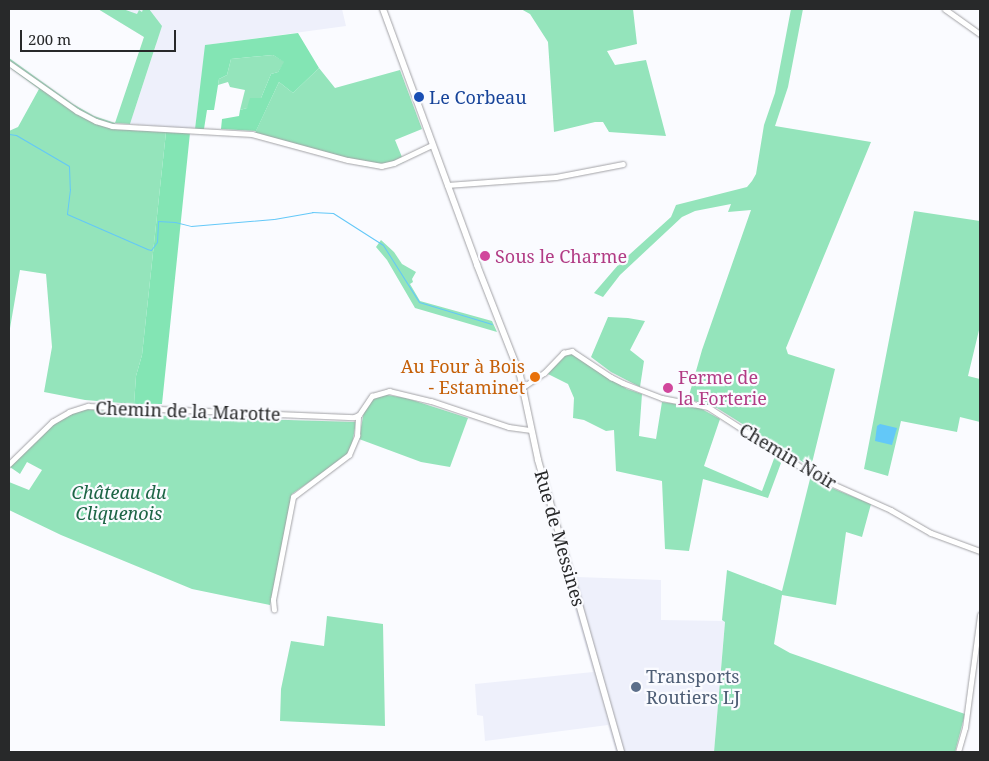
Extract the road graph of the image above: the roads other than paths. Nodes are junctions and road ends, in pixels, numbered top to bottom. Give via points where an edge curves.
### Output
1 (383, 9) edge
2 (945, 9) edge
3 (980, 34) edge
4 (9, 62) edge
5 (432, 145) junction
6 (623, 164) dead end
7 (447, 185) junction
8 (523, 387) junction
9 (358, 416) junction
10 (531, 430) junction
11 (9, 464) edge
12 (980, 551) edge
13 (274, 610) dead end
14 (980, 615) edge
15 (621, 752) edge
16 (958, 752) edge

1 - 5 main road, Rue de Messines
2 - 3 street
4 - 5 street via 76,111 106,125 252,134 370,164 388,165
5 - 7 main road, Rue de Messines
6 - 7 street via 563,176
7 - 8 main road, Rue de Messines
8 - 10 main road, Rue de Messines
8 - 12 street, Chemin Noir via 544,373 562,353 572,351 620,381 662,398 708,407 815,476 891,510 931,533
9 - 10 street via 372,396 389,391 509,427
9 - 11 street, Chemin de la Marotte via 84,407 65,413 52,422
9 - 13 street via 357,436 349,455 298,491 291,500 273,600
10 - 15 main road, Rue de Messines
14 - 16 street via 965,728

